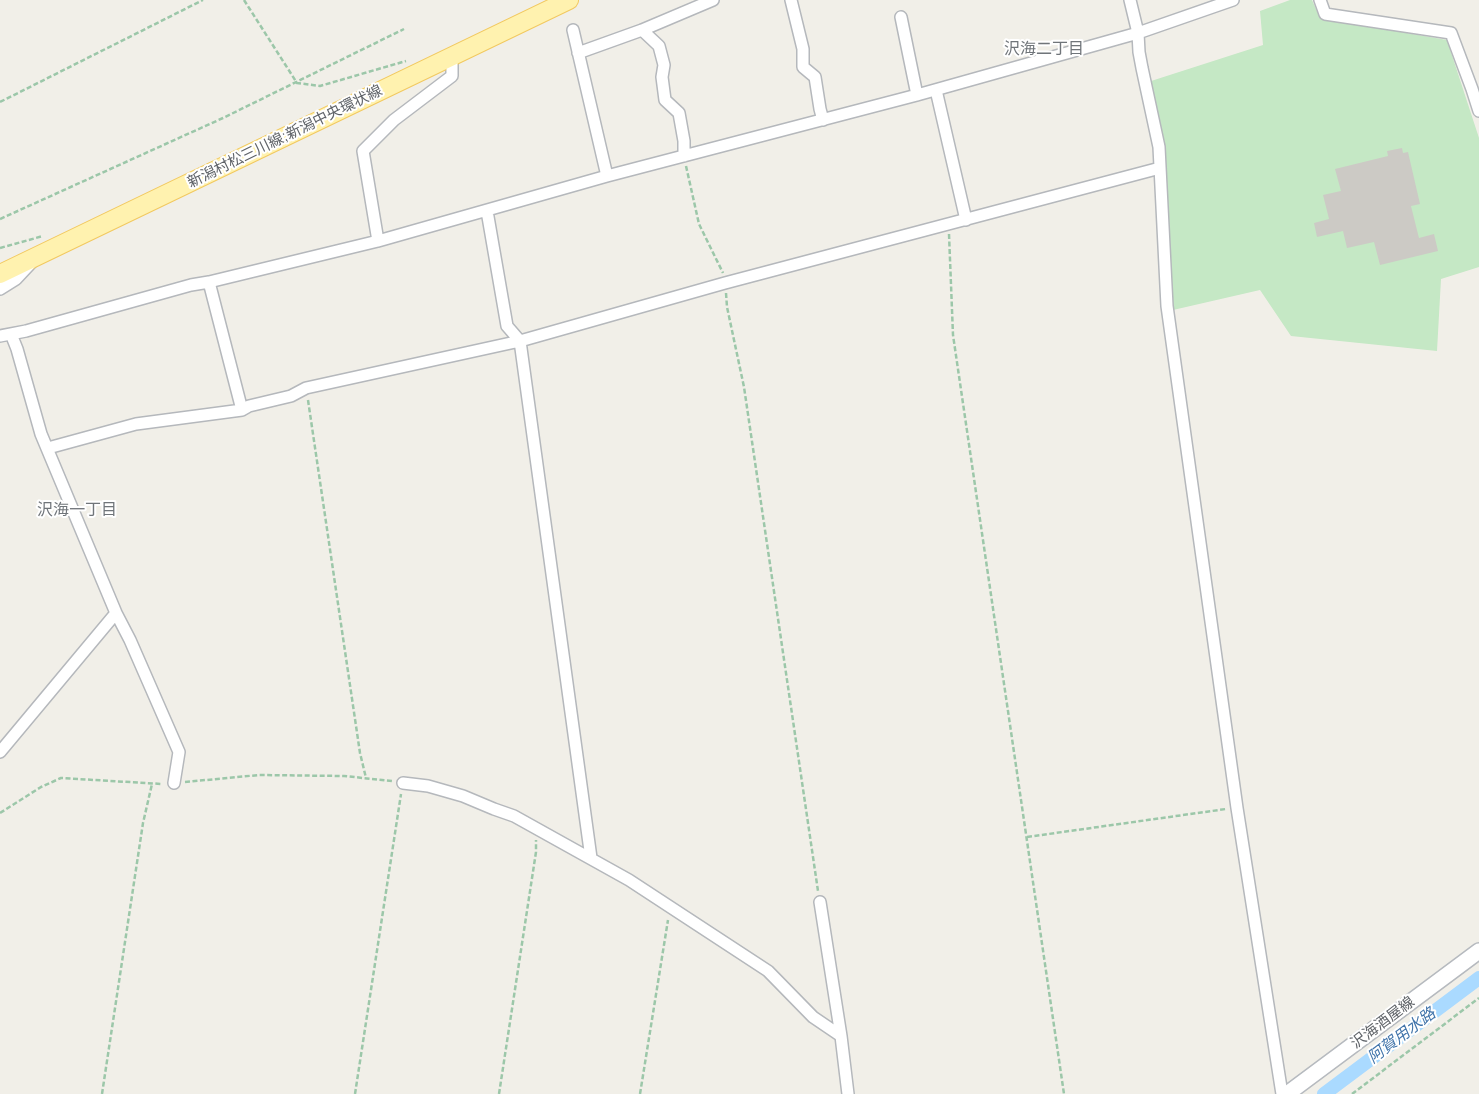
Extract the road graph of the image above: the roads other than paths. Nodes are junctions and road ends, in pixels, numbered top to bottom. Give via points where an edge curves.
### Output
1 (569, 0) edge
2 (713, 0) edge
3 (791, 0) edge
4 (1130, 0) edge
5 (1233, 0) edge
6 (1320, 0) edge
7 (901, 17) dead end
8 (572, 30) dead end
9 (642, 30) junction
10 (1138, 33) junction
11 (578, 54) junction
12 (452, 57) junction
13 (936, 90) junction
14 (917, 95) junction
15 (1479, 111) edge
16 (823, 120) junction
17 (684, 156) junction
18 (1160, 168) junction
19 (607, 176) junction
20 (487, 211) junction
21 (966, 220) junction
22 (378, 241) junction
23 (39, 255) junction
24 (0, 274) edge
25 (209, 282) junction
26 (0, 289) edge
27 (6, 335) edge
28 (520, 341) junction
29 (242, 410) junction
30 (48, 448) junction
31 (116, 613) junction
32 (0, 752) edge
33 (403, 783) road end
34 (174, 784) road end
35 (591, 858) junction
36 (820, 902) road end
37 (1479, 951) edge
38 (841, 1036) junction
39 (848, 1094) edge
40 (1282, 1094) edge
41 (1287, 1094) edge

1 - 12 main road, 新潟村松三川線;新潟中央環状線
2 - 9 street
3 - 16 street via 803,49 803,67 816,77
4 - 10 street
5 - 10 street
6 - 15 street via 1325,14 1451,33
7 - 14 street
8 - 11 street
9 - 11 street
9 - 17 street via 659,46 664,65 664,100 679,113
10 - 13 street
10 - 18 street
11 - 19 street
12 - 22 street via 452,76 394,120 363,151
12 - 23 main road, 新潟村松三川線;新潟中央環状線
13 - 14 street
13 - 21 street
14 - 16 street
16 - 17 street
17 - 19 street
18 - 21 street
18 - 40 street via 1167,306 1237,808
19 - 20 street
20 - 22 street
20 - 28 street via 507,326
21 - 28 street
22 - 25 street
23 - 24 main road, 新潟村松三川線;新潟中央環状線
23 - 26 street via 16,279
25 - 27 street
25 - 29 street
27 - 30 street via 17,348 41,434
28 - 29 street via 306,388 291,396
28 - 35 street
29 - 30 street via 136,424
30 - 31 street
31 - 32 street
31 - 34 street via 179,752
33 - 35 street via 463,796 514,816
35 - 38 street via 768,971 813,1017
36 - 38 street
37 - 41 main road, 沢海酒屋線
38 - 39 street

